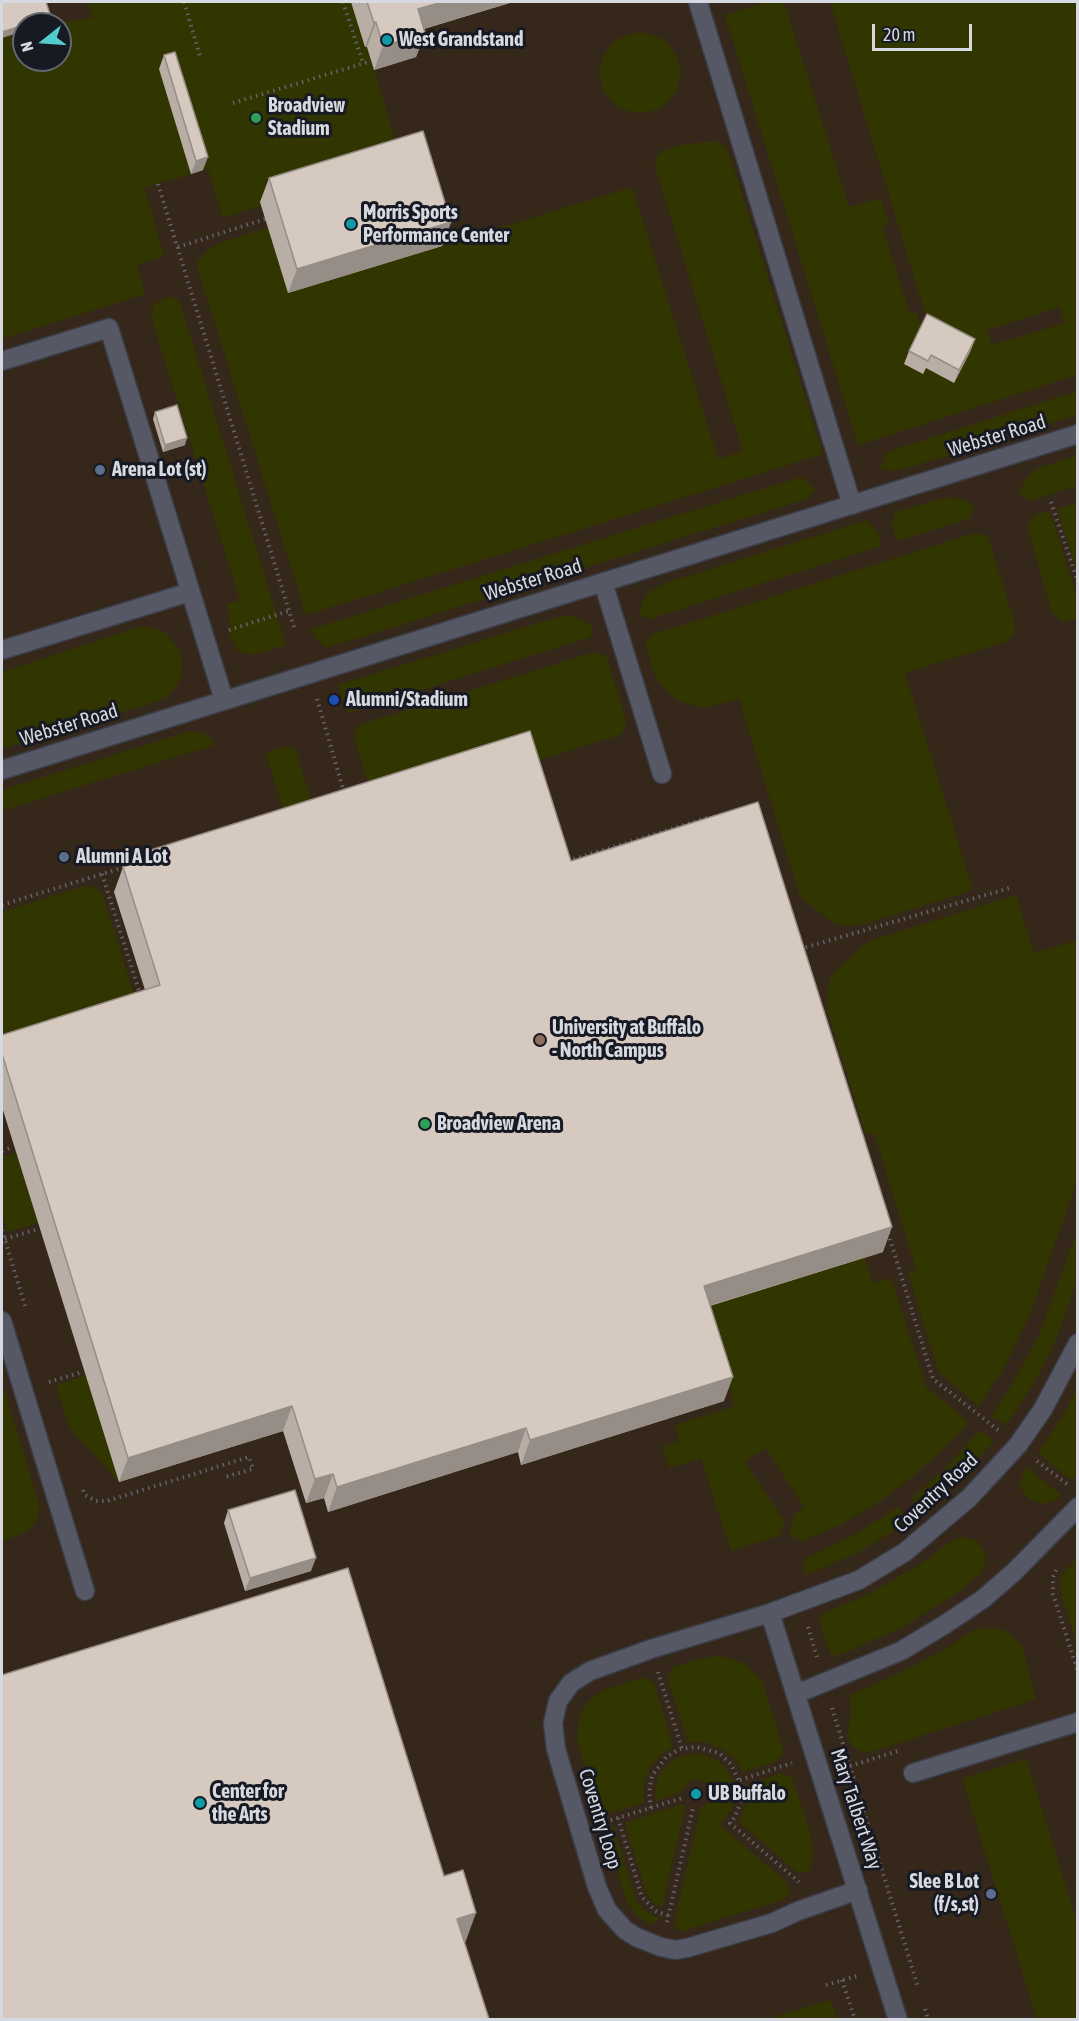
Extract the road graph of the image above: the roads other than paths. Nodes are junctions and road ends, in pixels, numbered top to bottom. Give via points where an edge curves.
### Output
1 (698, 2) edge
2 (2, 361) edge
3 (1077, 434) edge
4 (852, 505) junction
5 (603, 582) junction
6 (190, 592) junction
7 (2, 650) edge
8 (224, 700) junction
9 (2, 770) edge
10 (662, 774) dead end
11 (2, 1321) edge
12 (1077, 1343) edge
13 (1077, 1507) edge
14 (85, 1590) dead end
15 (770, 1613) junction
16 (796, 1694) junction
17 (1077, 1722) edge
18 (913, 1773) dead end
19 (858, 1890) junction
20 (898, 2019) edge

1 - 4 street
2 - 6 street via 109,328
3 - 4 street, Webster Road
4 - 5 street, Webster Road
5 - 8 street, Webster Road
5 - 10 street
6 - 7 street
6 - 8 street
8 - 9 street, Webster Road
11 - 14 street
12 - 15 street, Coventry Road via 1043,1409 1018,1445 969,1498 905,1552 859,1580
13 - 16 street via 982,1599 901,1651
15 - 16 street, Mary Talbert Way
15 - 19 street, Coventry Loop via 600,1666 580,1676 558,1701 553,1734 597,1887 607,1910 631,1934 675,1950 772,1923
16 - 19 street, Mary Talbert Way
17 - 18 street
19 - 20 street, Mary Talbert Way

